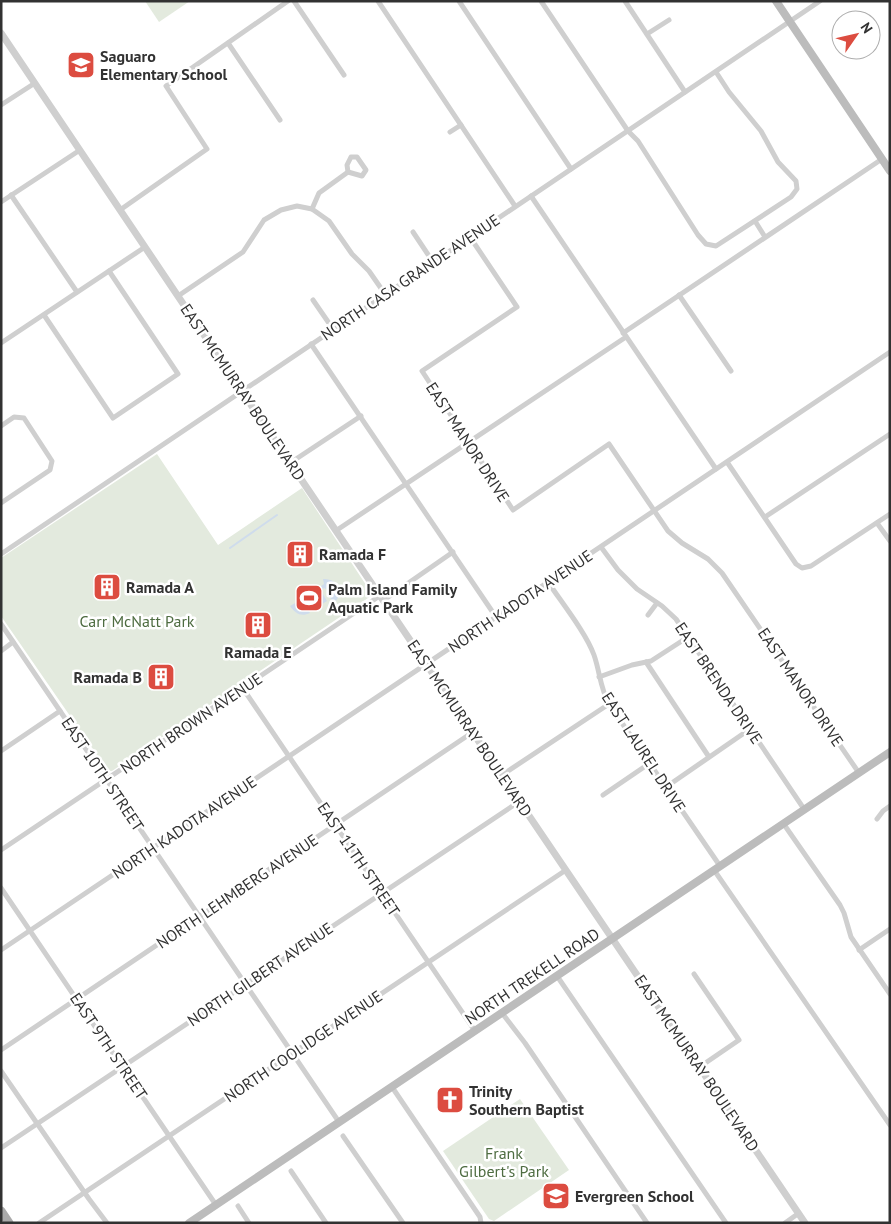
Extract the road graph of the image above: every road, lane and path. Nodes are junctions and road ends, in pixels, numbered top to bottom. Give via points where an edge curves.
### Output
1 (288, 1) edge
2 (294, 1) edge
3 (378, 1) edge
4 (459, 1) edge
5 (540, 1) edge
6 (624, 1) edge
7 (776, 1) edge
8 (820, 1) edge
9 (669, 20) dead end
10 (790, 22) junction
11 (1, 33) edge
12 (647, 34) junction
13 (228, 43) junction
14 (716, 72) junction
15 (344, 75) dead end
16 (34, 83) junction
17 (685, 92) junction
18 (1, 106) edge
19 (280, 120) dead end
20 (461, 124) junction
21 (628, 131) junction
22 (450, 132) dead end
23 (80, 150) junction
24 (882, 160) junction
25 (571, 169) junction
26 (890, 171) edge
27 (348, 172) dead end
28 (11, 195) junction
29 (531, 196) junction
30 (1, 202) edge
31 (515, 206) junction
32 (312, 209) junction
33 (120, 210) junction
34 (754, 222) junction
35 (413, 232) dead end
36 (470, 237) junction
37 (765, 238) junction
38 (145, 247) junction
39 (433, 262) junction
40 (109, 271) junction
41 (77, 292) junction
42 (385, 294) junction
43 (680, 295) junction
44 (178, 296) junction
45 (313, 300) dead end
46 (44, 314) junction
47 (333, 329) junction
48 (624, 335) junction
49 (1, 343) edge
50 (311, 344) junction
51 (890, 352) edge
52 (731, 371) dead end
53 (242, 392) junction
54 (362, 416) junction
55 (1, 426) edge
56 (890, 434) edge
57 (468, 442) junction
58 (727, 462) junction
59 (290, 463) junction
60 (716, 469) junction
61 (407, 484) junction
62 (1, 503) edge
63 (654, 511) junction
64 (890, 514) edge
65 (765, 518) junction
66 (877, 523) junction
67 (336, 530) junction
68 (890, 541) edge
69 (601, 547) junction
70 (453, 552) junction
71 (1, 554) edge
72 (548, 582) junction
73 (382, 598) junction
74 (658, 603) junction
75 (648, 615) dead end
76 (496, 617) junction
77 (1, 624) edge
78 (688, 636) junction
79 (13, 642) junction
80 (1, 650) edge
81 (646, 662) junction
82 (427, 664) junction
83 (599, 677) junction
84 (242, 687) junction
85 (609, 704) junction
86 (60, 711) junction
87 (750, 729) junction
88 (473, 732) junction
89 (1, 751) edge
90 (890, 753) edge
91 (290, 756) junction
92 (709, 757) junction
93 (650, 763) junction
94 (859, 773) junction
95 (502, 775) junction
96 (107, 780) junction
97 (666, 787) junction
98 (603, 795) dead end
99 (520, 801) junction
100 (890, 806) edge
101 (804, 809) junction
102 (877, 819) dead end
103 (783, 824) junction
104 (335, 825) junction
105 (153, 848) junction
106 (1, 850) edge
107 (717, 868) junction
108 (566, 870) junction
109 (1, 888) edge
110 (381, 894) junction
111 (199, 916) junction
112 (890, 929) edge
113 (30, 930) junction
114 (612, 938) junction
115 (1, 950) edge
116 (859, 950) junction
117 (428, 961) junction
118 (694, 974) dead end
119 (557, 976) junction
120 (245, 984) junction
121 (890, 994) edge
122 (77, 999) junction
123 (502, 1013) junction
124 (475, 1031) junction
125 (1, 1050) edge
126 (292, 1053) junction
127 (700, 1066) junction
128 (124, 1067) junction
129 (1, 1071) edge
130 (392, 1087) junction
131 (339, 1122) junction
132 (38, 1123) junction
133 (890, 1125) edge
134 (170, 1136) junction
135 (344, 1136) dead end
136 (1, 1148) edge
137 (291, 1171) dead end
138 (85, 1193) junction
139 (216, 1205) junction
140 (238, 1206) dead end
141 (1, 1211) edge
142 (799, 1214) junction
143 (9, 1223) edge
144 (39, 1223) edge
145 (107, 1223) edge
146 (189, 1223) edge
147 (249, 1223) edge
148 (326, 1223) edge
149 (403, 1223) edge
150 (481, 1223) edge
151 (647, 1223) edge
152 (726, 1223) edge
153 (785, 1223) edge
154 (805, 1223) edge

1 - 13 street
2 - 15 street
3 - 20 street
4 - 25 street
5 - 21 street
6 - 12 street
7 - 10 main road
8 - 10 street, NORTH CASA GRANDE AVENUE
9 - 12 street
10 - 14 street, NORTH CASA GRANDE AVENUE
10 - 24 main road
11 - 16 street, EAST MCMURRAY BOULEVARD
12 - 17 street
13 - 19 street
13 - 33 street via 166,86 207,148
14 - 17 street, NORTH CASA GRANDE AVENUE
14 - 34 street via 761,131 778,162 796,181 797,189 791,197
16 - 18 street
16 - 23 street, EAST MCMURRAY BOULEVARD
17 - 21 street, NORTH CASA GRANDE AVENUE
20 - 22 street
20 - 31 street
21 - 25 street, NORTH CASA GRANDE AVENUE
21 - 34 street via 706,244 716,246
23 - 28 street
23 - 33 street, EAST MCMURRAY BOULEVARD
24 - 26 main road
24 - 37 street
25 - 29 street, NORTH CASA GRANDE AVENUE
27 - 32 street via 319,193
28 - 30 street
28 - 41 street
29 - 31 street, NORTH CASA GRANDE AVENUE
29 - 48 street
31 - 36 street, NORTH CASA GRANDE AVENUE
32 - 42 street via 329,221
32 - 44 street via 297,206 281,210 264,220 243,252
33 - 38 street, EAST MCMURRAY BOULEVARD
34 - 37 street
35 - 39 street
36 - 39 street, NORTH CASA GRANDE AVENUE
36 - 57 street, EAST MANOR DRIVE via 517,307 422,372
37 - 43 street
38 - 40 street
38 - 44 street, EAST MCMURRAY BOULEVARD
39 - 42 street, NORTH CASA GRANDE AVENUE
40 - 41 street
40 - 46 street via 178,374 113,418
41 - 46 street
42 - 47 street, NORTH CASA GRANDE AVENUE
43 - 48 street
43 - 52 street
44 - 53 street, EAST MCMURRAY BOULEVARD
45 - 47 street
46 - 49 street
47 - 50 street, NORTH CASA GRANDE AVENUE
48 - 57 street
48 - 60 street
50 - 53 street, NORTH CASA GRANDE AVENUE
50 - 54 street
51 - 58 street, NORTH KADOTA AVENUE
53 - 59 street, EAST MCMURRAY BOULEVARD
53 - 71 street, NORTH CASA GRANDE AVENUE
54 - 59 street
54 - 61 street
55 - 62 street via 14,417 24,418 52,461 50,470
56 - 65 street
57 - 61 street
57 - 63 street, EAST MANOR DRIVE via 513,510 609,444
58 - 60 street, NORTH KADOTA AVENUE
58 - 65 street
59 - 67 street, EAST MCMURRAY BOULEVARD
60 - 63 street, NORTH KADOTA AVENUE
61 - 67 street
61 - 70 street
63 - 69 street, NORTH KADOTA AVENUE
63 - 94 street, EAST MANOR DRIVE via 668,531 722,573
64 - 66 street
65 - 66 street via 802,568 811,566
66 - 68 street
67 - 73 street, EAST MCMURRAY BOULEVARD
69 - 72 street, NORTH KADOTA AVENUE
69 - 74 street, EAST BRENDA DRIVE via 637,589
70 - 73 street, NORTH BROWN AVENUE
70 - 76 street
72 - 76 street, NORTH KADOTA AVENUE
72 - 83 street, EAST LAUREL DRIVE via 589,644
73 - 82 street, EAST MCMURRAY BOULEVARD
73 - 84 street, NORTH BROWN AVENUE
74 - 75 street
74 - 78 street, EAST BRENDA DRIVE
76 - 82 street, NORTH KADOTA AVENUE
77 - 79 street, EAST 10TH STREET
78 - 81 street
78 - 87 street, EAST BRENDA DRIVE
79 - 80 street
79 - 86 street, EAST 10TH STREET
81 - 83 street
81 - 92 street
82 - 88 street, EAST MCMURRAY BOULEVARD
82 - 91 street, NORTH KADOTA AVENUE
83 - 85 street, EAST LAUREL DRIVE
84 - 91 street, EAST 11TH STREET
84 - 96 street, NORTH BROWN AVENUE
85 - 93 street, EAST LAUREL DRIVE
85 - 95 street
86 - 89 street
86 - 96 street, EAST 10TH STREET
87 - 92 street
87 - 101 street, EAST BRENDA DRIVE
88 - 95 street, EAST MCMURRAY BOULEVARD
88 - 104 street, NORTH LEHMBERG AVENUE
90 - 94 main road, NORTH TREKELL ROAD
91 - 104 street, EAST 11TH STREET
91 - 105 street, NORTH KADOTA AVENUE
92 - 97 street
93 - 97 street, EAST LAUREL DRIVE
93 - 98 street
94 - 101 main road, NORTH TREKELL ROAD
95 - 99 street, EAST MCMURRAY BOULEVARD
96 - 105 street, EAST 10TH STREET
96 - 106 street, NORTH BROWN AVENUE
97 - 107 street, EAST LAUREL DRIVE
99 - 108 street, EAST MCMURRAY BOULEVARD
99 - 110 street, NORTH GILBERT AVENUE
100 - 102 street
101 - 103 main road, NORTH TREKELL ROAD
103 - 107 main road, NORTH TREKELL ROAD
103 - 116 street via 840,906
104 - 110 street, EAST 11TH STREET
104 - 111 street, NORTH LEHMBERG AVENUE
105 - 111 street, EAST 10TH STREET
105 - 113 street, NORTH KADOTA AVENUE
107 - 114 main road, NORTH TREKELL ROAD
107 - 133 street, EAST LAUREL DRIVE
108 - 114 street, EAST MCMURRAY BOULEVARD
108 - 117 street, NORTH COOLIDGE AVENUE
109 - 113 street, EAST 9TH STREET
110 - 117 street, EAST 11TH STREET
110 - 120 street, NORTH GILBERT AVENUE
111 - 120 street, EAST 10TH STREET
111 - 122 street, NORTH LEHMBERG AVENUE
112 - 116 street
113 - 115 street, NORTH KADOTA AVENUE
113 - 122 street, EAST 9TH STREET
114 - 119 main road, NORTH TREKELL ROAD
114 - 127 street, EAST MCMURRAY BOULEVARD
116 - 121 street
117 - 124 street, EAST 11TH STREET
117 - 126 street, NORTH COOLIDGE AVENUE
118 - 127 street via 738,1040
119 - 123 main road, NORTH TREKELL ROAD
119 - 152 street
120 - 126 street, EAST 10TH STREET
120 - 128 street, NORTH GILBERT AVENUE
122 - 125 street, NORTH LEHMBERG AVENUE
122 - 128 street, EAST 9TH STREET
123 - 124 main road, NORTH TREKELL ROAD
123 - 151 street
124 - 130 main road, NORTH TREKELL ROAD
126 - 131 street, EAST 10TH STREET
126 - 134 street, NORTH COOLIDGE AVENUE
127 - 142 street, EAST MCMURRAY BOULEVARD
128 - 132 street, NORTH GILBERT AVENUE
128 - 134 street, EAST 9TH STREET
129 - 132 street
130 - 131 main road, NORTH TREKELL ROAD
130 - 150 street
131 - 139 main road, NORTH TREKELL ROAD
132 - 136 street, NORTH GILBERT AVENUE
132 - 138 street
134 - 138 street, NORTH COOLIDGE AVENUE
134 - 139 street, EAST 9TH STREET
135 - 149 street
137 - 148 street
138 - 144 street, NORTH COOLIDGE AVENUE
138 - 145 street
139 - 146 main road, NORTH TREKELL ROAD
140 - 147 street
141 - 143 main road
142 - 153 street
142 - 154 street, EAST MCMURRAY BOULEVARD

